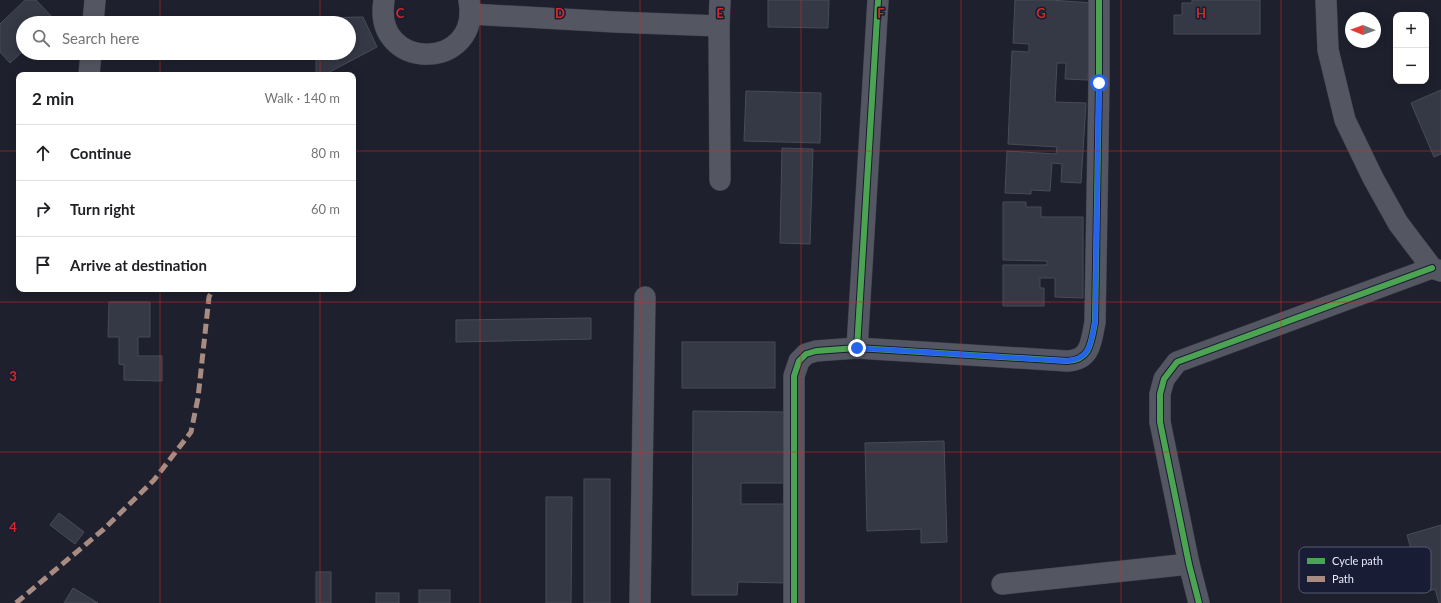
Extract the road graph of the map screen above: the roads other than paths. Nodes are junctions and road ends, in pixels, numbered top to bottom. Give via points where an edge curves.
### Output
1 (95, 0) edge
2 (384, 0) edge
3 (720, 0) edge
4 (878, 0) edge
5 (1100, 0) edge
6 (1326, 0) edge
7 (470, 7) edge
8 (94, 16) edge
9 (719, 26) junction
10 (90, 60) edge
11 (89, 72) edge
12 (720, 180) dead end
13 (1436, 269) edge
14 (645, 297) dead end
15 (857, 348) junction
16 (1189, 564) junction
17 (1002, 584) dead end
18 (640, 603) edge
19 (794, 603) edge
20 (1199, 603) edge

1 - 8 street
2 - 7 street via 383,17 388,32 405,49 423,55 440,53 456,44 466,29
3 - 9 street
4 - 15 street
5 - 15 street via 1095,322 1090,347 1084,356 1066,361
6 - 13 street via 1328,50 1345,120 1398,223
7 - 9 street via 615,22
9 - 12 street
10 - 11 street
13 - 16 street via 1177,362 1164,379 1160,394 1160,422
14 - 18 street
15 - 19 street via 806,354 799,361 794,376
16 - 17 street
16 - 20 street

